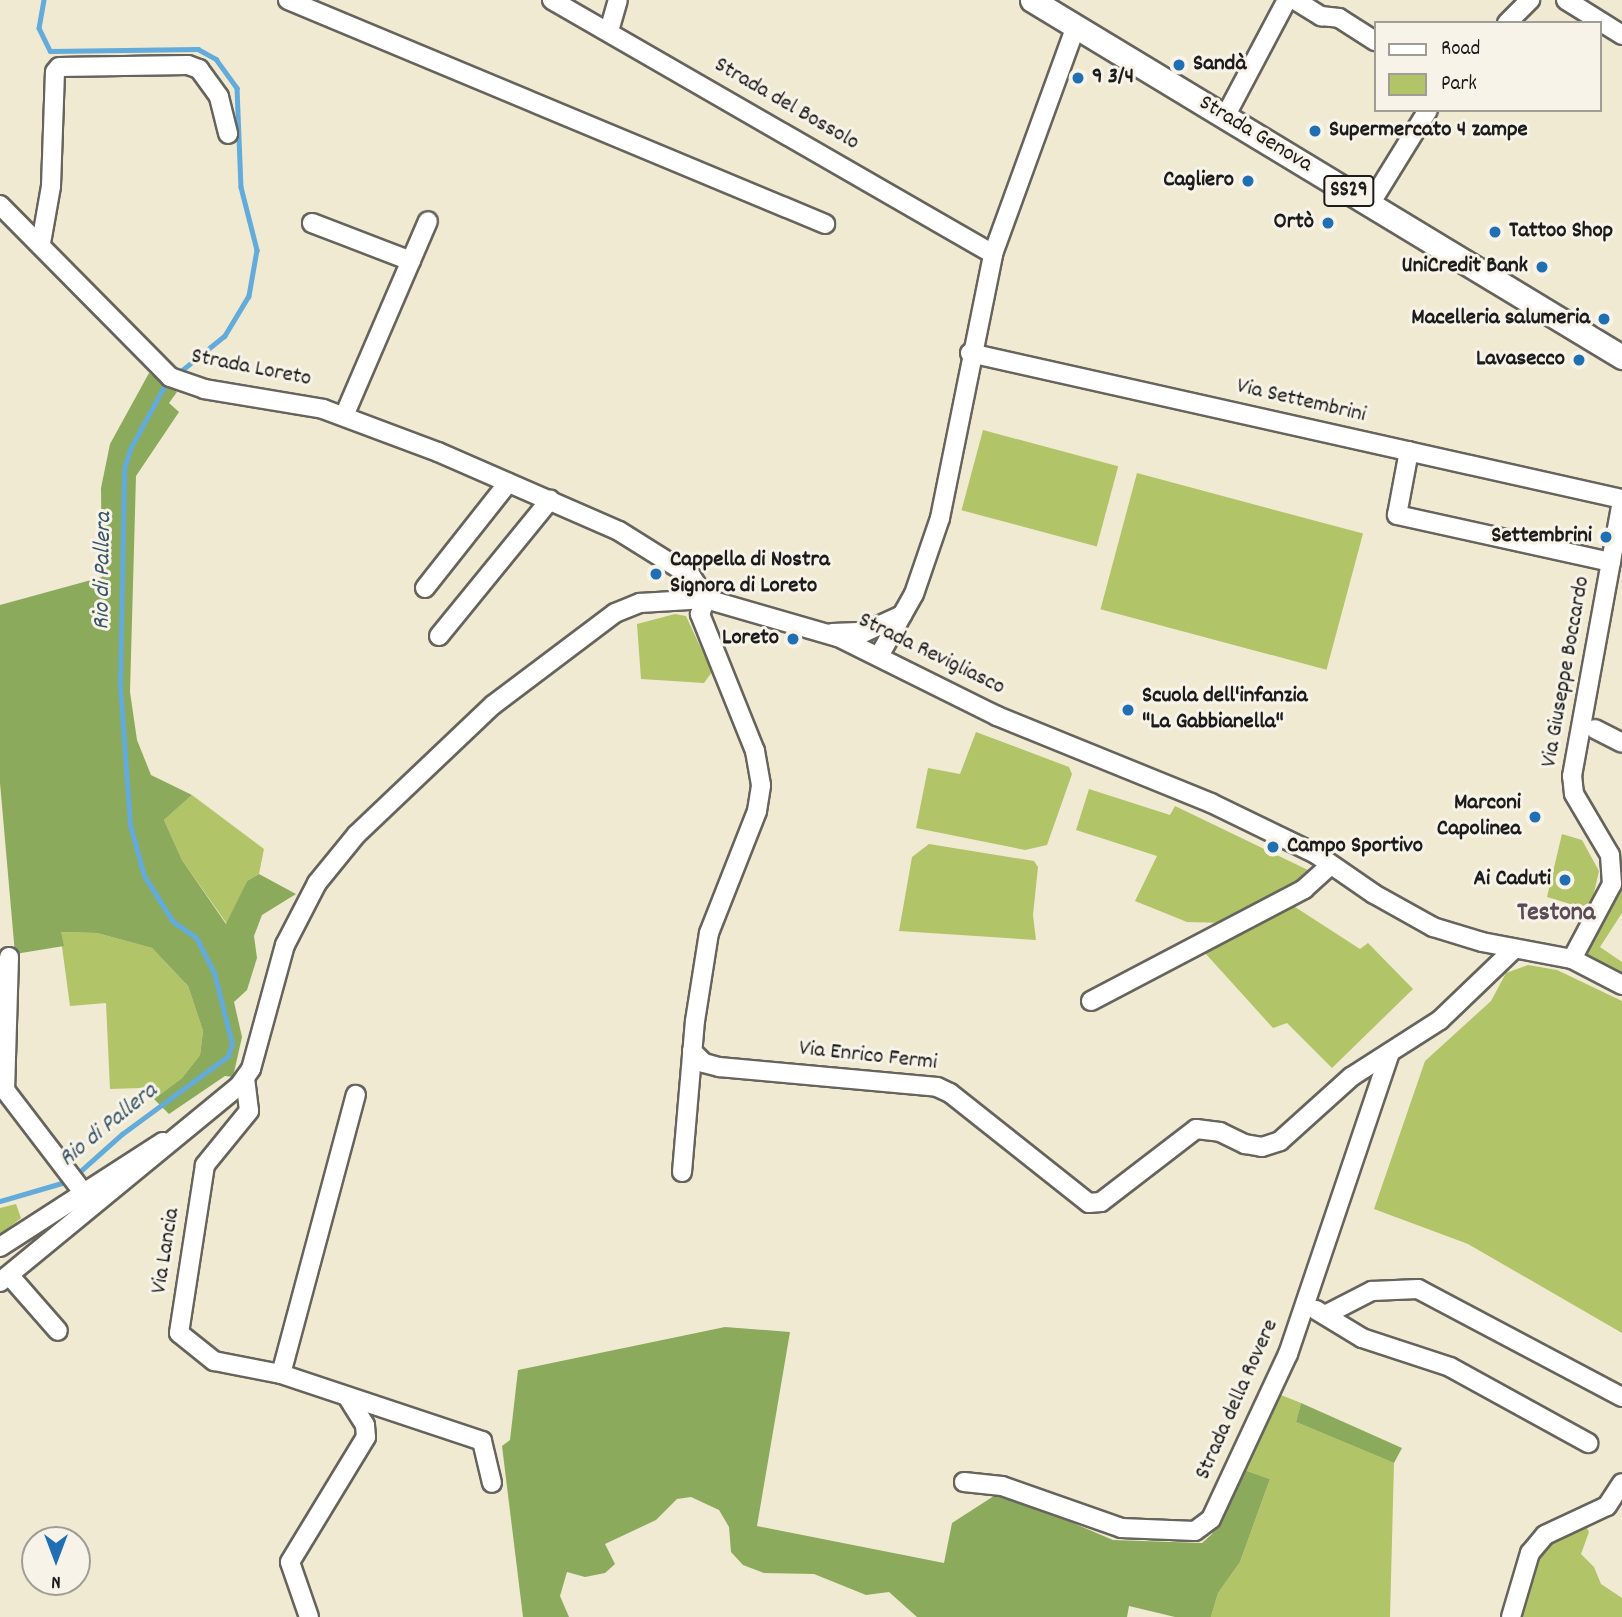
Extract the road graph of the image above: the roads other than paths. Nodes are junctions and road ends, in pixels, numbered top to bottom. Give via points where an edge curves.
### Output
1 (288, 0) edge
2 (552, 0) edge
3 (618, 0) edge
4 (1032, 0) edge
5 (1287, 0) edge
6 (1295, 0) edge
7 (1530, 0) edge
8 (1566, 0) edge
9 (1509, 21) edge
10 (1600, 21) edge
11 (1601, 22) edge
12 (1076, 26) junction
13 (609, 31) junction
14 (1622, 35) edge
15 (1374, 40) edge
16 (1428, 112) edge
17 (1226, 115) junction
18 (228, 134) dead end
19 (1370, 204) junction
20 (0, 205) edge
21 (428, 221) dead end
22 (312, 223) dead end
23 (825, 224) dead end
24 (41, 243) junction
25 (993, 254) junction
26 (411, 261) junction
27 (970, 353) junction
28 (1622, 357) edge
29 (344, 416) junction
30 (1409, 451) junction
31 (508, 483) junction
32 (550, 500) junction
33 (1622, 500) edge
34 (1611, 562) junction
35 (425, 588) dead end
36 (706, 599) junction
37 (902, 615) junction
38 (825, 633) junction
39 (439, 636) dead end
40 (879, 656) junction
41 (1595, 729) dead end
42 (1622, 743) edge
43 (1331, 864) junction
44 (1514, 949) junction
45 (9, 957) dead end
46 (1572, 959) junction
47 (1622, 985) edge
48 (1091, 1001) dead end
49 (692, 1051) junction
50 (1389, 1055) junction
51 (245, 1078) junction
52 (356, 1094) dead end
53 (180, 1138) junction
54 (682, 1172) dead end
55 (76, 1182) junction
56 (0, 1247) edge
57 (4, 1278) edge
58 (58, 1331) dead end
59 (281, 1374) junction
60 (1622, 1397) edge
61 (348, 1398) junction
62 (1588, 1443) dead end
63 (964, 1482) dead end
64 (492, 1483) dead end
65 (1622, 1483) edge
66 (309, 1617) edge
67 (1511, 1617) edge

1 - 23 street
2 - 13 street, Strada del Bossolo
3 - 13 street
4 - 12 main road, Strada Genova / SS29
5 - 17 street
6 - 15 street via 1321,16 1339,18
7 - 9 street
8 - 10 street
11 - 14 street
12 - 17 main road, Strada Genova / SS29
12 - 25 street
13 - 25 street, Strada del Bossolo
16 - 19 street
17 - 19 main road, Strada Genova / SS29
18 - 24 street via 219,97 199,69 188,65 60,67 55,72 51,186
19 - 28 main road, Strada Genova / SS29
20 - 24 street, Strada Loreto
21 - 26 street
22 - 26 street
24 - 29 street, Strada Loreto via 170,376
25 - 27 street
26 - 29 street
27 - 30 street, Via Settembrini
27 - 37 street via 940,517 919,581
29 - 31 street, Strada Loreto
30 - 33 street, Via Settembrini
30 - 34 street via 1397,515
31 - 32 street, Strada Loreto
31 - 35 street
32 - 36 street, Strada Loreto via 629,537 691,576
32 - 39 street
33 - 34 street, Via Giuseppe Boccardo
34 - 46 street, Via Giuseppe Boccardo via 1572,776 1577,801 1610,855 1612,884
36 - 38 street, Strada Revigliasco
36 - 49 street via 700,614 755,751 761,785 757,811 709,933
36 - 51 street, Strada Revigliasco via 640,603 615,613 493,705 357,834 317,883 285,945
37 - 38 street via 864,632
37 - 40 street
38 - 40 street, Strada Revigliasco
40 - 43 street, Strada Revigliasco via 997,716 1211,803
41 - 42 street
43 - 44 street, Strada Revigliasco via 1433,927
43 - 48 street via 1304,889
44 - 46 street, Strada Revigliasco
44 - 50 street via 1440,1020
45 - 55 street via 5,1090
46 - 47 street, Strada Revigliasco
49 - 50 street, Via Enrico Fermi via 704,1063 719,1067 937,1087 1089,1203 1113,1195 1196,1129 1262,1147 1280,1141 1336,1090
49 - 54 street
50 - 63 street, Strada della Rovere via 1288,1354 1211,1519 1195,1531 1121,1528 1002,1486
51 - 53 street
51 - 59 street, Via Lancia via 249,1111 205,1165 179,1333 214,1361
52 - 59 street
53 - 55 street via 152,1145
53 - 57 street
55 - 56 street
57 - 58 street
59 - 61 street, Via Lancia
60 - 62 street via 1418,1289 1372,1291 1320,1312 1362,1338 1450,1367
61 - 64 street, Via Lancia via 482,1441
61 - 66 street via 365,1425 366,1437 290,1562
65 - 67 street via 1607,1506 1545,1535 1530,1553

